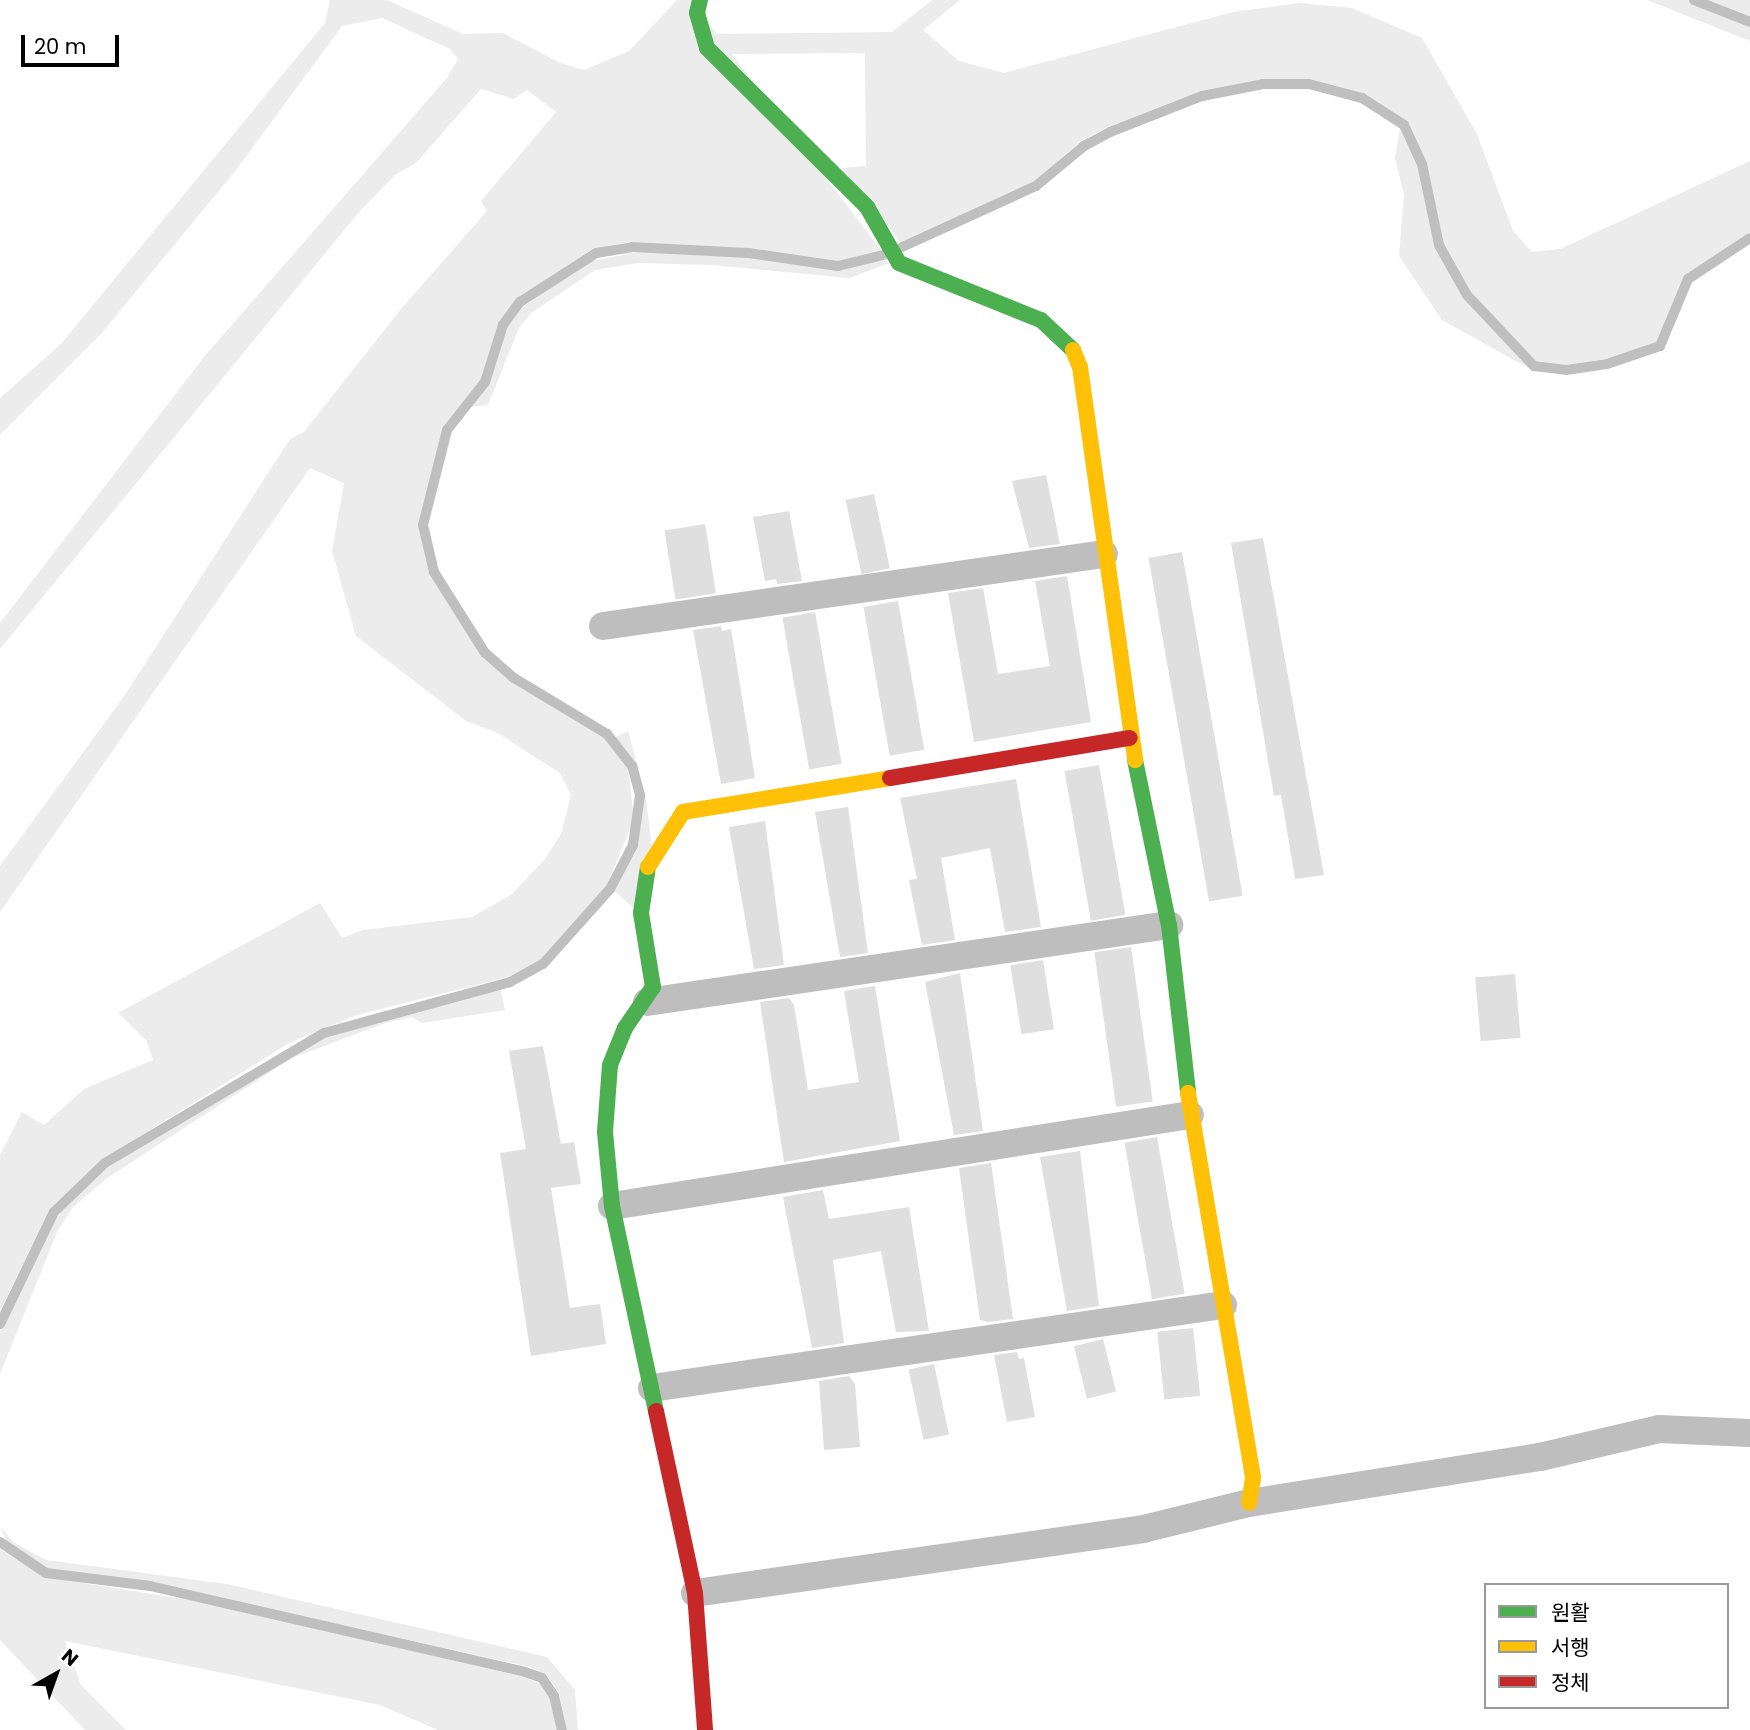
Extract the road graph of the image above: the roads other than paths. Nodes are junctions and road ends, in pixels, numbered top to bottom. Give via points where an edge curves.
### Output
1 (701, 0) edge
2 (1104, 554) junction
3 (603, 626) dead end
4 (1130, 738) junction
5 (1169, 925) junction
6 (647, 1002) junction
7 (1190, 1115) junction
8 (612, 1206) junction
9 (1223, 1305) junction
10 (652, 1388) junction
11 (1750, 1433) edge
12 (1249, 1503) junction
13 (695, 1593) junction
14 (705, 1730) edge

1 - 2 street via 697,13 707,48 867,207 899,263 1041,320 1072,347 1088,395
2 - 3 street
2 - 4 street
4 - 5 street
4 - 6 street via 683,813 656,848 640,892 653,986
5 - 6 street
5 - 7 street
6 - 8 street via 625,1028 605,1094
7 - 8 street
7 - 9 street
8 - 10 street
9 - 10 street
9 - 12 street via 1253,1478
10 - 13 street
11 - 12 street via 1659,1429 1540,1457
12 - 13 street via 1143,1529
13 - 14 street

